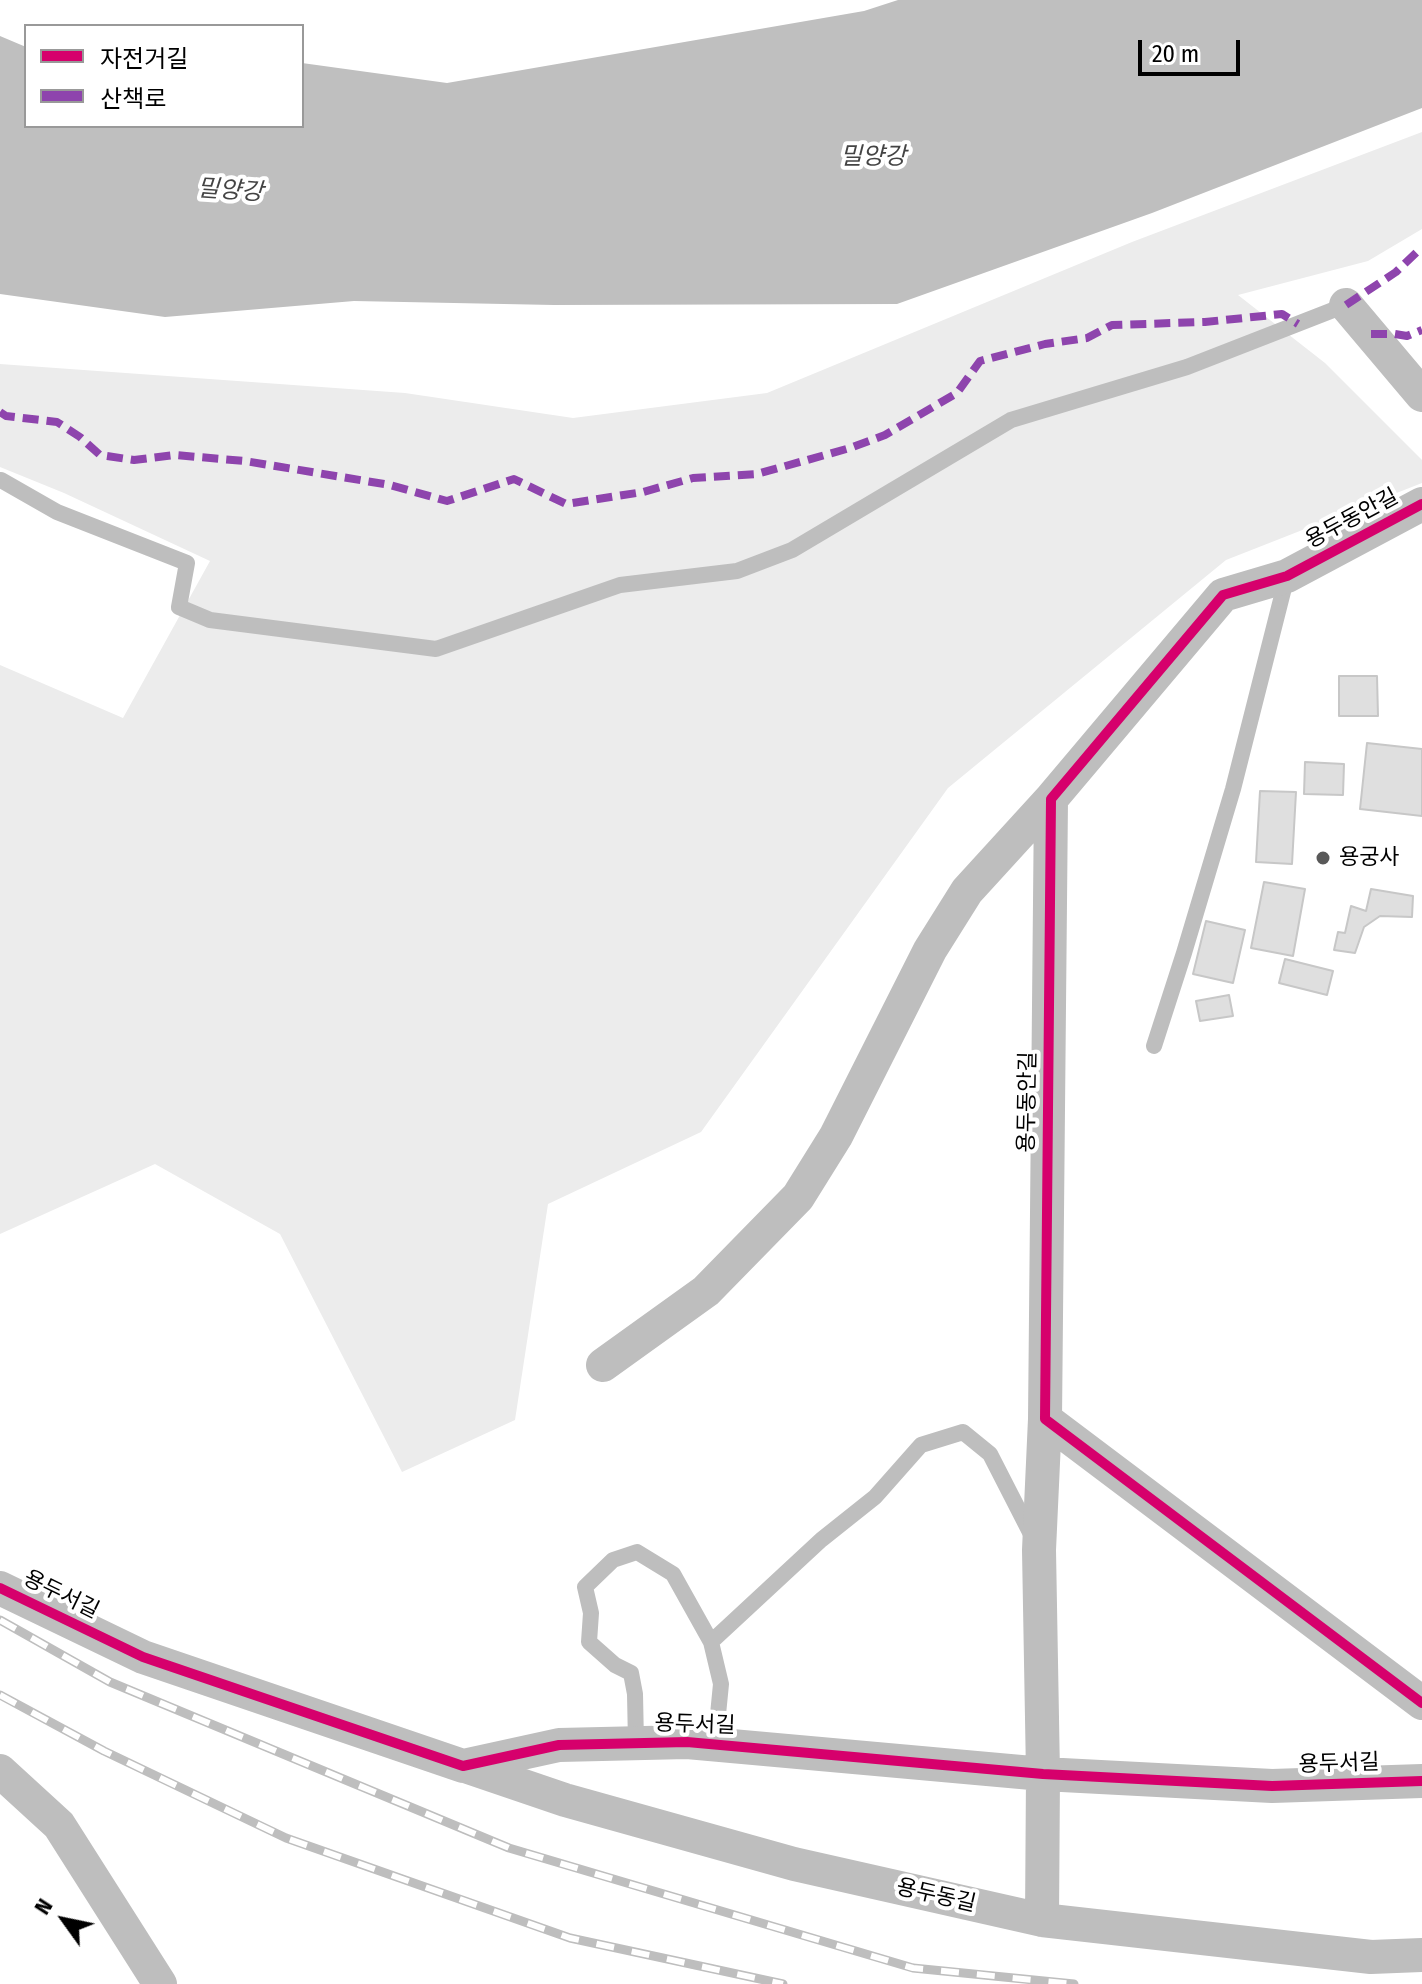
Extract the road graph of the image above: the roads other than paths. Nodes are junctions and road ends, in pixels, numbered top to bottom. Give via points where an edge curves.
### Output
1 (1346, 305) joint
2 (1422, 395) edge
3 (1, 480) edge
4 (1422, 504) edge
5 (1287, 576) junction
6 (1051, 799) junction
7 (1154, 1046) dead end
8 (603, 1365) dead end
9 (1045, 1419) junction
10 (1039, 1550) junction
11 (0, 1588) edge
12 (711, 1642) junction
13 (1422, 1703) edge
14 (636, 1743) junction
15 (715, 1745) junction
16 (463, 1766) junction
17 (0, 1771) edge
18 (1043, 1774) junction
19 (1422, 1781) edge
20 (1042, 1920) junction
21 (1422, 1955) edge
22 (160, 1984) edge

1 - 2 street
1 - 3 lane via 1187,367 1011,420 792,550 751,566 620,585 436,649 210,620 179,607 187,563 57,512
4 - 5 street, 용두동안길
5 - 6 street, 용두동안길 via 1223,595
5 - 7 lane via 1233,789
6 - 8 street via 967,891 798,1197 706,1291
6 - 9 street, 용두동안길
9 - 10 street, 용두동안길
9 - 13 street
10 - 12 lane via 990,1454 963,1432 921,1445 875,1497
10 - 18 street, 용두동안길
11 - 16 street, 용두서길 via 143,1657
12 - 14 lane via 673,1574 637,1552 613,1560 585,1587 591,1613 589,1642 631,1673
12 - 15 lane via 721,1684
14 - 15 street, 용두서길
14 - 16 street, 용두서길 via 559,1745
15 - 18 street, 용두서길
16 - 20 street, 용두동길 via 794,1864
17 - 22 street via 59,1825
18 - 19 street, 용두서길 via 1272,1786
18 - 20 street, 용두동안길
20 - 21 street, 용두동길 via 1371,1957

